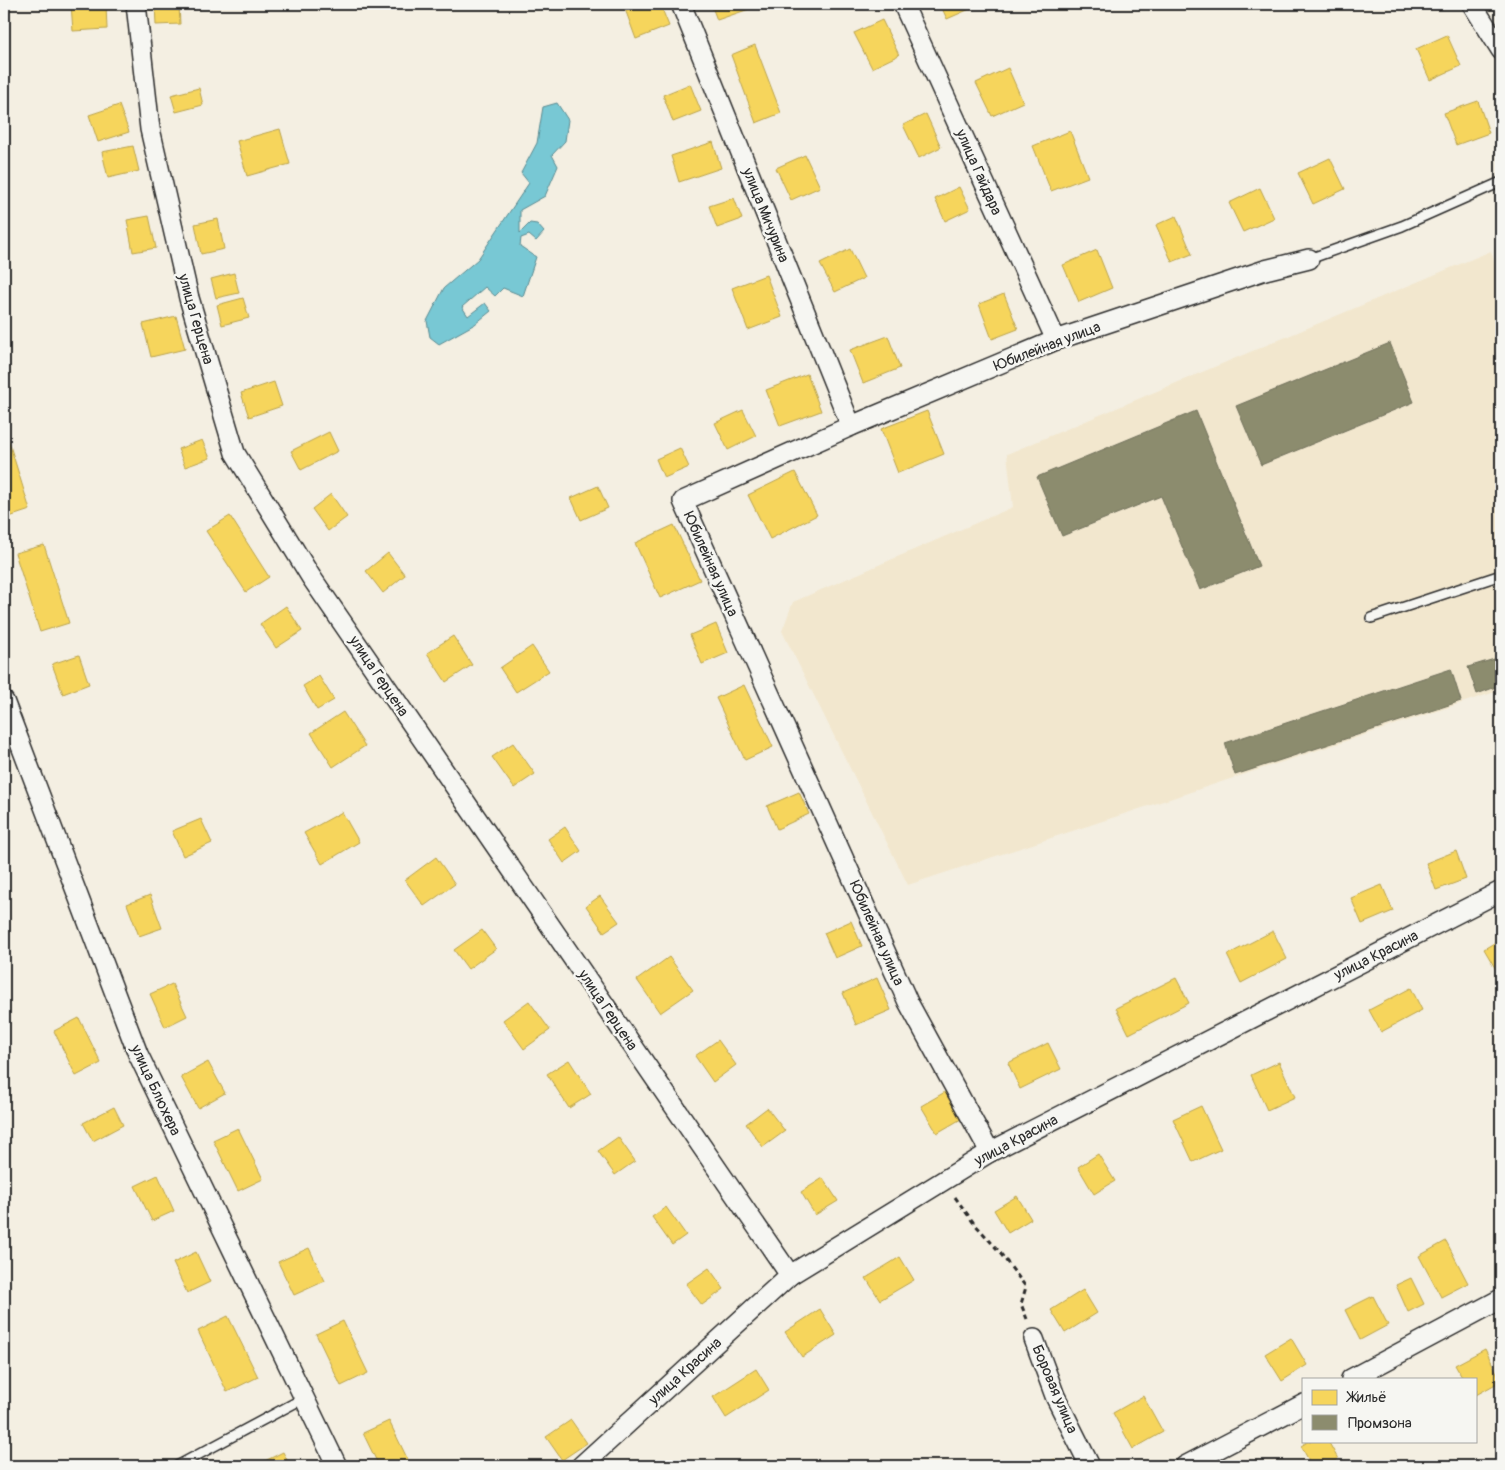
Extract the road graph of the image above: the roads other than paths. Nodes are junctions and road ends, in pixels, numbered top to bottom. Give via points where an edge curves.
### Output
1 (136, 4) edge
2 (681, 4) edge
3 (903, 4) edge
4 (1472, 4) edge
5 (1501, 50) edge
6 (1501, 182) edge
7 (1309, 259) joint
8 (1056, 340) junction
9 (851, 426) junction
10 (1501, 574) edge
11 (1371, 618) dead end
12 (4, 701) edge
13 (1501, 891) edge
14 (990, 1152) junction
15 (790, 1275) junction
16 (1501, 1299) edge
17 (1034, 1338) road end
18 (1353, 1378) edge
19 (304, 1398) junction
20 (1302, 1405) edge
21 (177, 1466) edge
22 (337, 1466) edge
23 (581, 1466) edge
24 (1090, 1466) edge
25 (1185, 1466) edge

1 - 15 street, улица Герцена via 150,129 189,298 235,453 311,577
2 - 9 street, улица Мичурина
3 - 8 street, улица Гайдара
4 - 5 street
6 - 7 lane via 1402,226
7 - 8 street, Юбилейная улица via 1265,270
8 - 9 street, Юбилейная улица
9 - 14 street, Юбилейная улица via 683,502 908,1002
10 - 11 lane
12 - 19 street, улица Блюхера via 138,1054
13 - 14 street, улица Красина
14 - 15 street, улица Красина
15 - 23 street, улица Красина
16 - 18 street
17 - 24 street, Боровая улица via 1056,1396
19 - 21 lane
19 - 22 street, улица Блюхера
20 - 25 street

